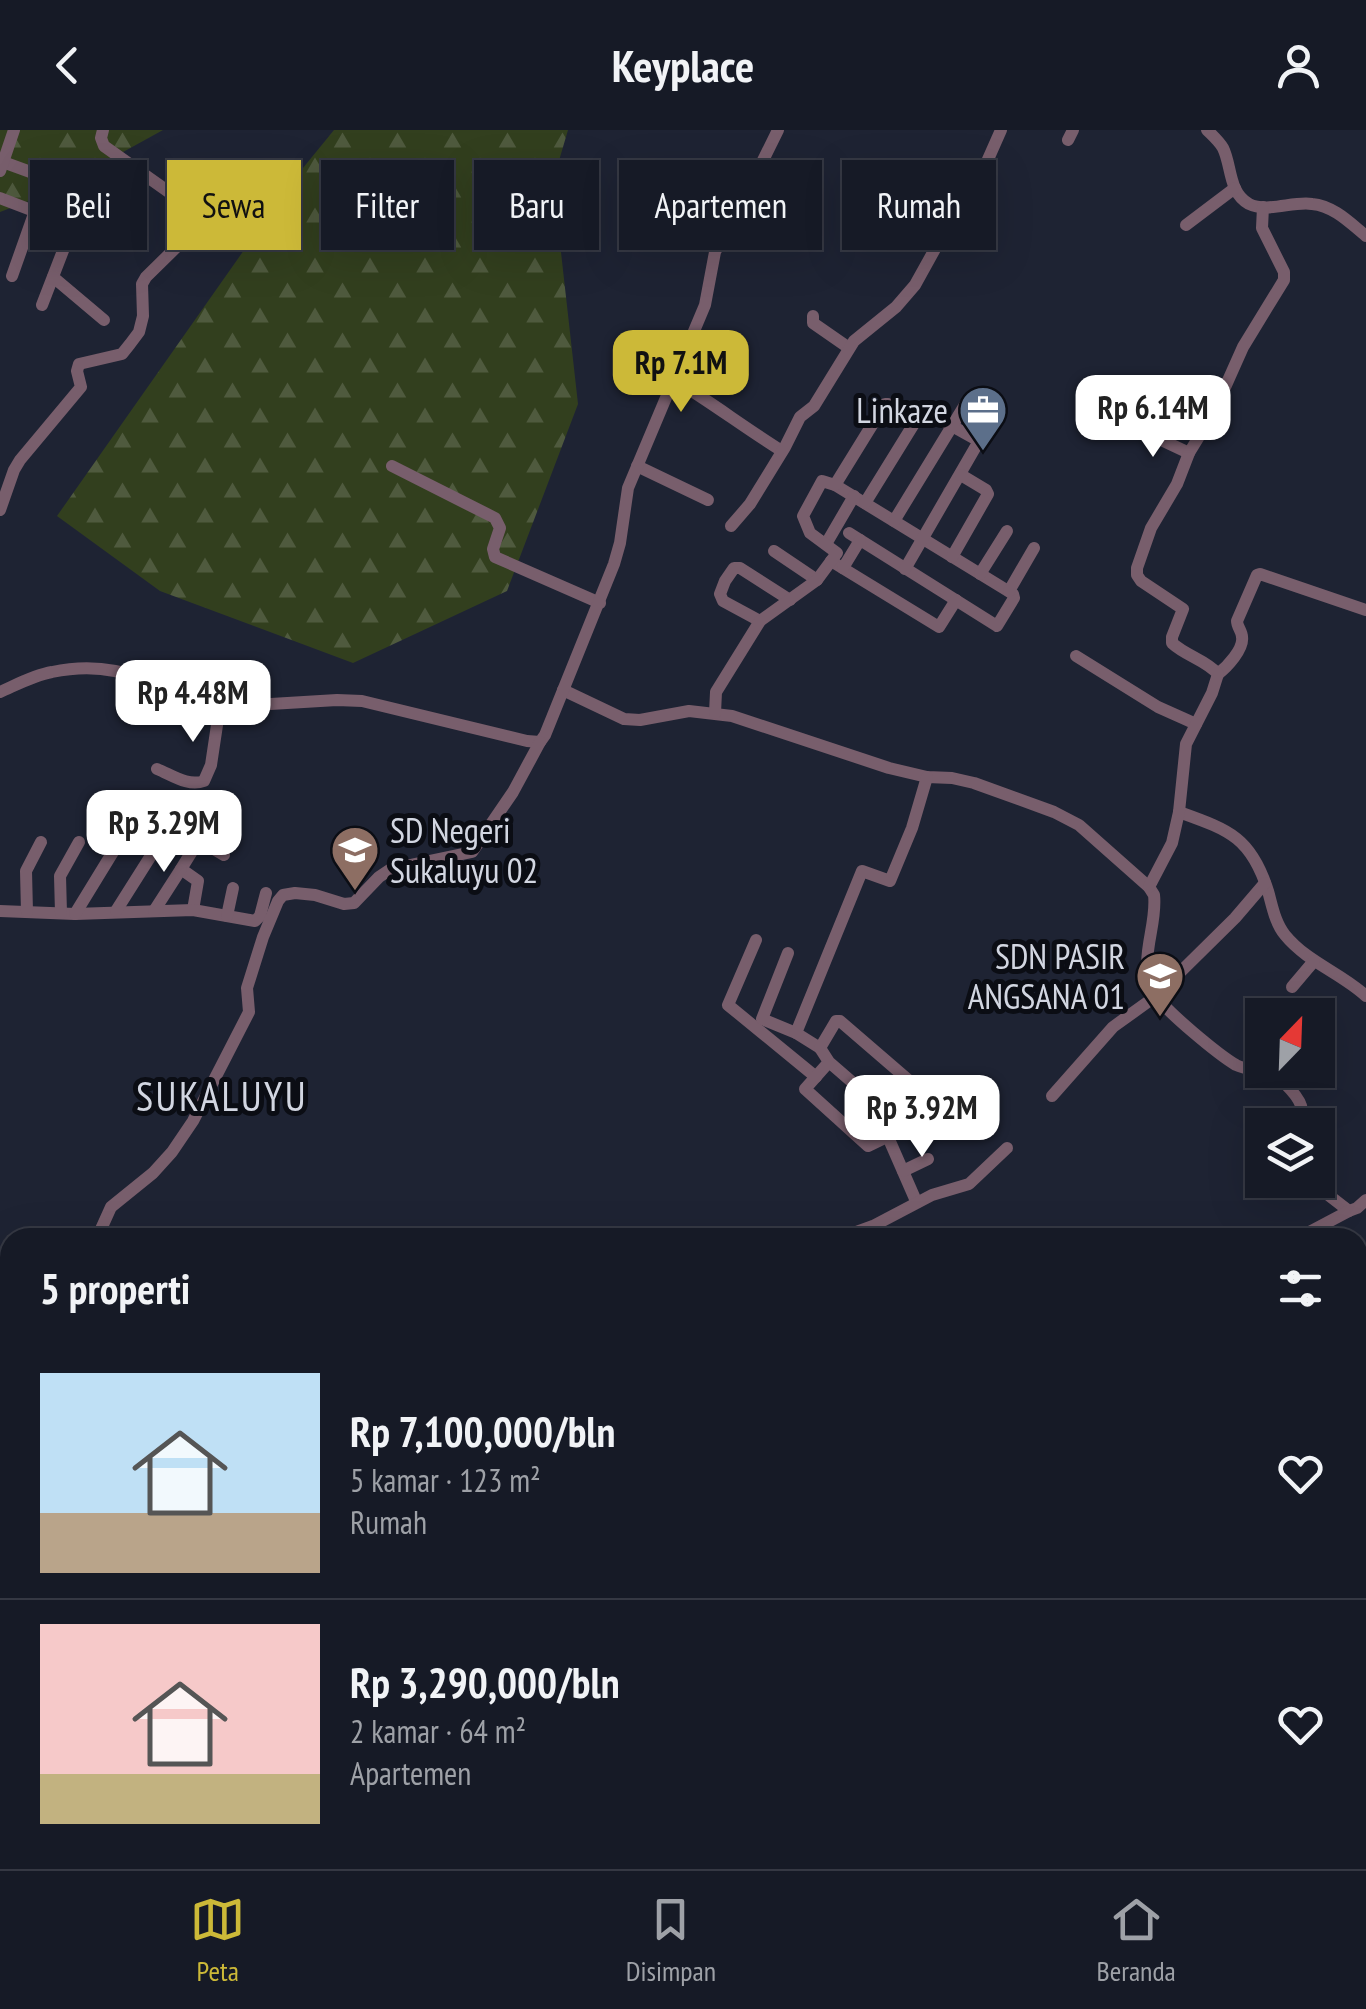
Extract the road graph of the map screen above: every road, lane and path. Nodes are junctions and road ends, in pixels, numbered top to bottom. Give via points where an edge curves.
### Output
1 (14, 130) edge
2 (103, 130) edge
3 (778, 130) edge
4 (1001, 130) edge
5 (1207, 130) edge
6 (2, 166) edge
7 (30, 175) edge
8 (1235, 188) junction
9 (0, 198) edge
10 (1264, 207) junction
11 (30, 210) edge
12 (1186, 225) dead end
13 (30, 226) edge
14 (1366, 236) edge
15 (64, 250) edge
16 (12, 276) dead end
17 (53, 278) junction
18 (42, 305) dead end
19 (813, 316) dead end
20 (104, 320) dead end
21 (849, 348) junction
22 (674, 379) junction
23 (989, 409) dead end
24 (914, 421) junction
25 (952, 426) junction
26 (1136, 428) dead end
27 (782, 451) junction
28 (1189, 453) junction
29 (392, 466) dead end
30 (637, 466) junction
31 (961, 475) junction
32 (835, 485) junction
33 (708, 500) dead end
34 (859, 500) junction
35 (0, 510) edge
36 (894, 521) junction
37 (731, 526) dead end
38 (1007, 531) dead end
39 (923, 540) junction
40 (826, 544) junction
41 (1034, 548) dead end
42 (774, 552) dead end
43 (952, 557) junction
44 (837, 565) junction
45 (905, 568) junction
46 (980, 574) junction
47 (817, 580) junction
48 (1008, 591) junction
49 (790, 600) junction
50 (956, 600) junction
51 (600, 602) junction
52 (1366, 610) edge
53 (760, 621) junction
54 (1076, 656) dead end
55 (1218, 674) junction
56 (563, 690) junction
57 (0, 692) edge
58 (220, 705) junction
59 (715, 713) junction
60 (1196, 724) junction
61 (540, 742) junction
62 (157, 768) dead end
63 (927, 777) junction
64 (1179, 812) junction
65 (176, 816) junction
66 (198, 840) junction
67 (40, 842) dead end
68 (79, 842) dead end
69 (224, 855) dead end
70 (181, 869) junction
71 (1265, 883) junction
72 (1149, 886) junction
73 (234, 888) dead end
74 (266, 893) dead end
75 (192, 910) junction
76 (0, 911) edge
77 (116, 911) junction
78 (154, 911) junction
79 (27, 912) junction
80 (68, 913) junction
81 (227, 916) junction
82 (756, 940) dead end
83 (788, 953) dead end
84 (1314, 961) junction
85 (1292, 987) dead end
86 (1156, 996) junction
87 (1366, 996) edge
88 (762, 1018) junction
89 (746, 1020) junction
90 (796, 1033) junction
91 (820, 1048) junction
92 (830, 1062) junction
93 (1245, 1068) edge
94 (816, 1077) junction
95 (1052, 1096) dead end
96 (905, 1128) junction
97 (888, 1137) junction
98 (1007, 1148) dead end
99 (928, 1159) dead end
100 (903, 1170) junction
101 (1333, 1198) edge
102 (1366, 1200) edge
103 (916, 1202) junction
104 (1349, 1210) junction
105 (102, 1228) edge
106 (868, 1228) edge
107 (1321, 1228) edge

1 - 6 street
2 - 35 street via 104,146 202,219 146,277 139,332 122,354 79,364 81,388 20,460
3 - 22 street via 715,252 705,306
4 - 21 street via 978,182 915,285
5 - 8 street via 1222,148
6 - 7 street
8 - 10 street via 1246,202
8 - 12 street
9 - 11 street
10 - 14 street via 1323,206
10 - 28 street via 1262,228 1284,280
13 - 16 street
15 - 17 street
17 - 18 street
17 - 20 street
19 - 21 street via 813,324
21 - 27 street
22 - 27 street
22 - 30 street
23 - 25 street via 968,400
24 - 25 street via 928,412
24 - 32 street via 885,404
24 - 34 street
25 - 31 street via 980,443
25 - 36 street
26 - 28 street
27 - 37 street
28 - 55 street via 1136,571 1183,609 1172,643
29 - 51 street via 495,518 500,528 492,552 498,558
30 - 33 street
30 - 51 street
31 - 39 street
31 - 43 street via 988,494
32 - 34 street
32 - 40 street via 822,481 803,516 810,533
34 - 36 street
34 - 40 street
36 - 39 street
38 - 46 street
39 - 43 street
39 - 45 street
40 - 44 street via 837,553
41 - 48 street
42 - 47 street
43 - 46 street
44 - 45 street via 854,536
44 - 47 street
44 - 50 street via 939,627
45 - 50 street
46 - 48 street
47 - 49 street
48 - 50 street via 1014,598 998,626
49 - 53 street
49 - 53 street via 734,568 720,594
51 - 56 street
52 - 55 street via 1258,575 1236,621 1241,643
53 - 59 street via 716,692
54 - 60 street
55 - 60 street
56 - 59 street via 624,719
56 - 61 street
57 - 58 street via 52,672 89,669
58 - 61 street via 362,701
58 - 62 street via 204,781 188,783
59 - 63 street
60 - 64 street via 1184,750
61 - 105 street via 472,852 391,869 354,903 295,892 278,900 247,988 249,1012 194,1120 152,1173 111,1207
63 - 72 street via 964,780 1068,818
63 - 90 street via 890,881 862,870
64 - 71 street via 1233,834
64 - 72 street via 1172,843
65 - 66 street via 197,831
65 - 77 street
65 - 80 street via 146,798
66 - 69 street
66 - 70 street
67 - 79 street via 26,871
68 - 80 street via 60,876
70 - 75 street via 198,881
70 - 78 street
71 - 84 street via 1282,931
71 - 86 street
72 - 86 street via 1155,901 1147,960
73 - 81 street
74 - 81 street via 258,920
75 - 78 street
75 - 81 street
76 - 79 street
77 - 78 street
77 - 80 street
79 - 80 street
82 - 89 street via 728,1005
83 - 88 street
84 - 85 street
84 - 87 street
86 - 93 street via 1212,1048
86 - 95 street via 1113,1027
88 - 89 street
88 - 90 street
89 - 94 street
90 - 91 street
91 - 92 street
91 - 96 street via 836,1021 843,1022 927,1096 914,1125
92 - 94 street
92 - 96 street
94 - 97 street via 805,1090 868,1146
96 - 97 street
97 - 100 street
98 - 103 street via 970,1184
99 - 100 street
100 - 103 street
101 - 104 street
102 - 104 street
103 - 106 street
104 - 107 street

